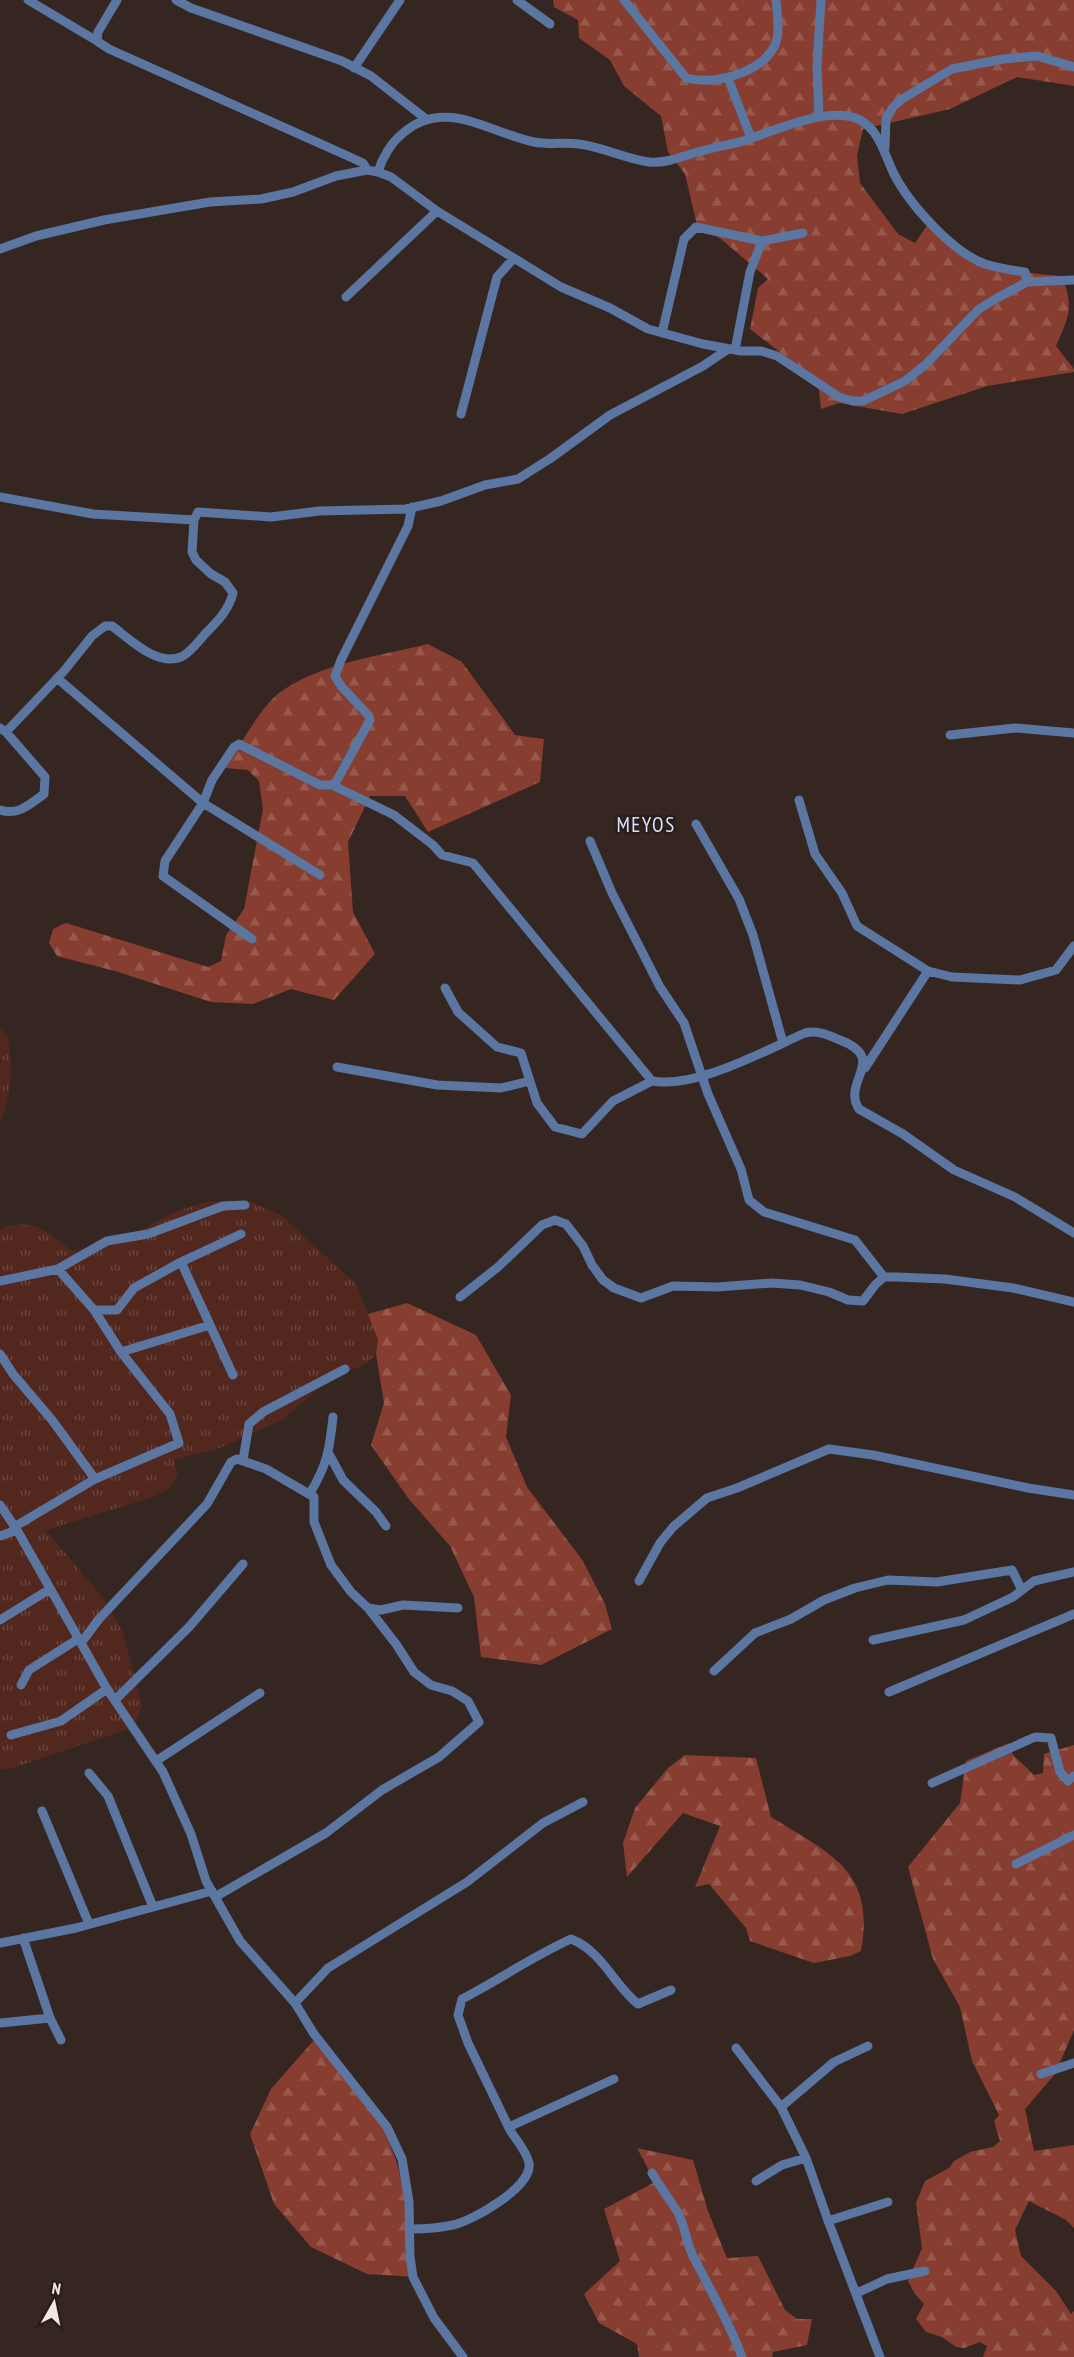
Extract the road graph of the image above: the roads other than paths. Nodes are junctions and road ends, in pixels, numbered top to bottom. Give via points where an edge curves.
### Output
1 (28, 0) edge
2 (117, 0) edge
3 (176, 0) edge
4 (400, 0) edge
5 (517, 0) edge
6 (624, 0) edge
7 (776, 0) edge
8 (821, 0) edge
9 (550, 24) dead end
10 (97, 41) junction
11 (1074, 67) edge
12 (354, 68) junction
13 (728, 78) junction
14 (819, 117) junction
15 (426, 119) junction
16 (751, 138) junction
17 (885, 148) junction
18 (367, 170) junction
19 (378, 172) junction
20 (437, 211) junction
21 (803, 233) dead end
22 (762, 242) junction
23 (0, 249) edge
24 (513, 259) junction
25 (1074, 280) edge
26 (1027, 282) junction
27 (346, 297) dead end
28 (662, 333) junction
29 (732, 349) junction
30 (461, 414) dead end
31 (0, 497) edge
32 (412, 507) junction
33 (194, 520) junction
34 (57, 678) junction
35 (3, 730) edge
36 (1074, 733) edge
37 (950, 735) dead end
38 (332, 785) junction
39 (799, 800) dead end
40 (203, 803) junction
41 (0, 810) edge
42 (696, 824) dead end
43 (590, 841) dead end
44 (320, 875) dead end
45 (252, 939) dead end
46 (1074, 946) edge
47 (928, 971) junction
48 (445, 988) dead end
49 (783, 1043) junction
50 (337, 1067) dead end
51 (863, 1070) junction
52 (702, 1076) junction
53 (530, 1081) junction
54 (652, 1081) junction
55 (245, 1205) dead end
56 (1074, 1233) edge
57 (241, 1234) dead end
58 (181, 1262) junction
59 (58, 1269) junction
60 (884, 1277) junction
61 (0, 1281) edge
62 (460, 1298) dead end
63 (1074, 1302) edge
64 (94, 1310) junction
65 (210, 1325) junction
66 (121, 1352) junction
67 (0, 1354) edge
68 (345, 1369) dead end
69 (233, 1376) dead end
70 (333, 1416) dead end
71 (329, 1454) junction
72 (243, 1460) junction
73 (94, 1479) junction
74 (310, 1493) junction
75 (1074, 1495) edge
76 (0, 1505) edge
77 (386, 1526) dead end
78 (16, 1528) junction
79 (0, 1536) edge
80 (243, 1564) dead end
81 (1074, 1572) edge
82 (639, 1581) dead end
83 (50, 1589) junction
84 (1022, 1590) junction
85 (368, 1608) junction
86 (458, 1608) dead end
87 (1074, 1614) edge
88 (0, 1620) edge
89 (873, 1640) dead end
90 (80, 1641) junction
91 (714, 1671) dead end
92 (21, 1685) dead end
93 (107, 1689) junction
94 (889, 1692) dead end
95 (260, 1693) dead end
96 (115, 1700) junction
97 (11, 1735) dead end
98 (156, 1761) junction
99 (89, 1773) dead end
100 (1074, 1776) edge
101 (932, 1783) dead end
102 (583, 1802) dead end
103 (42, 1811) dead end
104 (1074, 1835) edge
105 (1016, 1864) dead end
106 (214, 1894) junction
107 (153, 1907) junction
108 (89, 1924) junction
109 (23, 1938) junction
110 (0, 1943) edge
111 (671, 1990) dead end
112 (295, 2003) junction
113 (50, 2018) junction
114 (0, 2023) edge
115 (61, 2040) dead end
116 (868, 2046) dead end
117 (736, 2048) dead end
118 (1074, 2063) edge
119 (1041, 2074) dead end
120 (614, 2079) dead end
121 (781, 2107) junction
122 (510, 2130) junction
123 (806, 2158) junction
124 (652, 2173) dead end
125 (756, 2181) dead end
126 (888, 2202) dead end
127 (828, 2221) junction
128 (411, 2229) junction
129 (925, 2271) dead end
130 (857, 2293) junction
131 (463, 2357) edge
132 (742, 2357) edge
133 (880, 2357) edge

1 - 10 street
2 - 10 street via 98,32
3 - 12 street
4 - 12 street
5 - 9 street
6 - 13 street via 686,78 700,82
7 - 13 street via 776,45 763,61
8 - 14 street
10 - 18 street via 363,163
11 - 17 street via 1037,56 952,69 893,107 886,119
12 - 15 street via 371,76
13 - 16 street
14 - 16 street
14 - 17 street via 847,115 862,121
15 - 16 street via 464,120 535,142 580,144 651,162
15 - 19 street via 396,139
17 - 26 street via 905,194 955,246 984,263 1024,272
18 - 19 street
18 - 23 street via 261,199 210,202 104,220
19 - 20 street
20 - 24 street
20 - 27 street
21 - 22 street
22 - 28 street via 696,226 684,239
22 - 29 street via 750,272
24 - 28 street via 561,287
24 - 30 street via 496,277
25 - 26 street
26 - 29 street via 979,309 905,381 863,401 838,397 777,356
28 - 29 street
29 - 32 street via 610,415 518,479
31 - 33 street via 93,514
32 - 33 street via 271,517 198,512
32 - 38 street via 408,526 335,676 370,720
33 - 34 street via 192,552 233,593 230,606 190,651 169,659 154,655 112,626 105,626
34 - 35 street
34 - 40 street
35 - 41 street via 45,777 44,794 23,809 8,813
36 - 37 street via 1015,728
38 - 40 street via 320,785 239,744 212,780
38 - 54 street via 394,815 442,855 473,863
39 - 47 street via 815,854 842,893 857,926
40 - 44 street
40 - 45 street via 165,861 163,876
42 - 49 street via 739,899
43 - 52 street via 660,987 684,1023
46 - 47 street via 1056,970 1020,980 952,977
47 - 51 street
48 - 53 street via 458,1012 497,1047 520,1053
49 - 51 street via 817,1031 856,1047 864,1060
49 - 52 street
50 - 53 street via 437,1085 501,1088
51 - 56 street via 854,1094 859,1109 954,1170 1015,1197
52 - 54 street via 664,1083
52 - 60 street via 741,1169 749,1200 764,1212 855,1240
53 - 54 street via 537,1103 555,1126 582,1134 613,1101
55 - 59 street via 223,1206 148,1234 107,1241
57 - 58 street
58 - 64 street via 134,1288 117,1311
58 - 65 street
59 - 61 street
59 - 64 street
60 - 62 street via 863,1301 800,1285 772,1283 673,1287 641,1298 603,1280 566,1224 555,1220 542,1225
60 - 63 street via 945,1279
64 - 66 street
65 - 66 street
65 - 69 street
66 - 73 street via 170,1414 179,1443
67 - 73 street
68 - 72 street via 263,1412 249,1424
70 - 71 street
71 - 74 street
71 - 77 street via 343,1480
72 - 74 street
72 - 90 street via 231,1462 207,1504
73 - 78 street
74 - 85 street via 314,1497 314,1522 331,1565
75 - 82 street via 829,1449 707,1498 673,1527
76 - 78 street
78 - 79 street
78 - 83 street
80 - 96 street via 190,1626
81 - 84 street via 1034,1581
83 - 88 street
83 - 90 street
84 - 89 street via 964,1620
84 - 91 street via 1012,1570 937,1582 888,1580 855,1588 755,1633
85 - 86 street
85 - 106 street via 414,1672 431,1685 468,1701 479,1722 439,1757 382,1790 326,1833
87 - 94 street
90 - 92 street via 29,1670
90 - 93 street
93 - 96 street
93 - 97 street via 62,1721
95 - 98 street
96 - 98 street
98 - 106 street
99 - 107 street via 108,1796
100 - 101 street via 1068,1781 1060,1772 1051,1738 1035,1737
102 - 112 street via 543,1823 467,1882 328,1968
103 - 108 street
104 - 105 street
106 - 107 street
106 - 112 street via 240,1941
107 - 108 street
108 - 109 street
109 - 110 street
109 - 113 street
111 - 122 street via 638,2004 581,1943 571,1940 546,1950 462,1999 458,2015 468,2043
112 - 128 street via 314,2034 387,2127 402,2159
113 - 114 street
113 - 115 street
116 - 121 street via 834,2062
117 - 121 street
118 - 119 street
120 - 122 street via 521,2120
121 - 123 street
122 - 128 street via 529,2163 528,2174 520,2184 483,2213 454,2225
123 - 125 street via 782,2165
123 - 127 street
124 - 132 street via 676,2209 692,2254
126 - 127 street
127 - 130 street
128 - 131 street via 413,2277 434,2318
129 - 130 street via 887,2279
130 - 133 street

